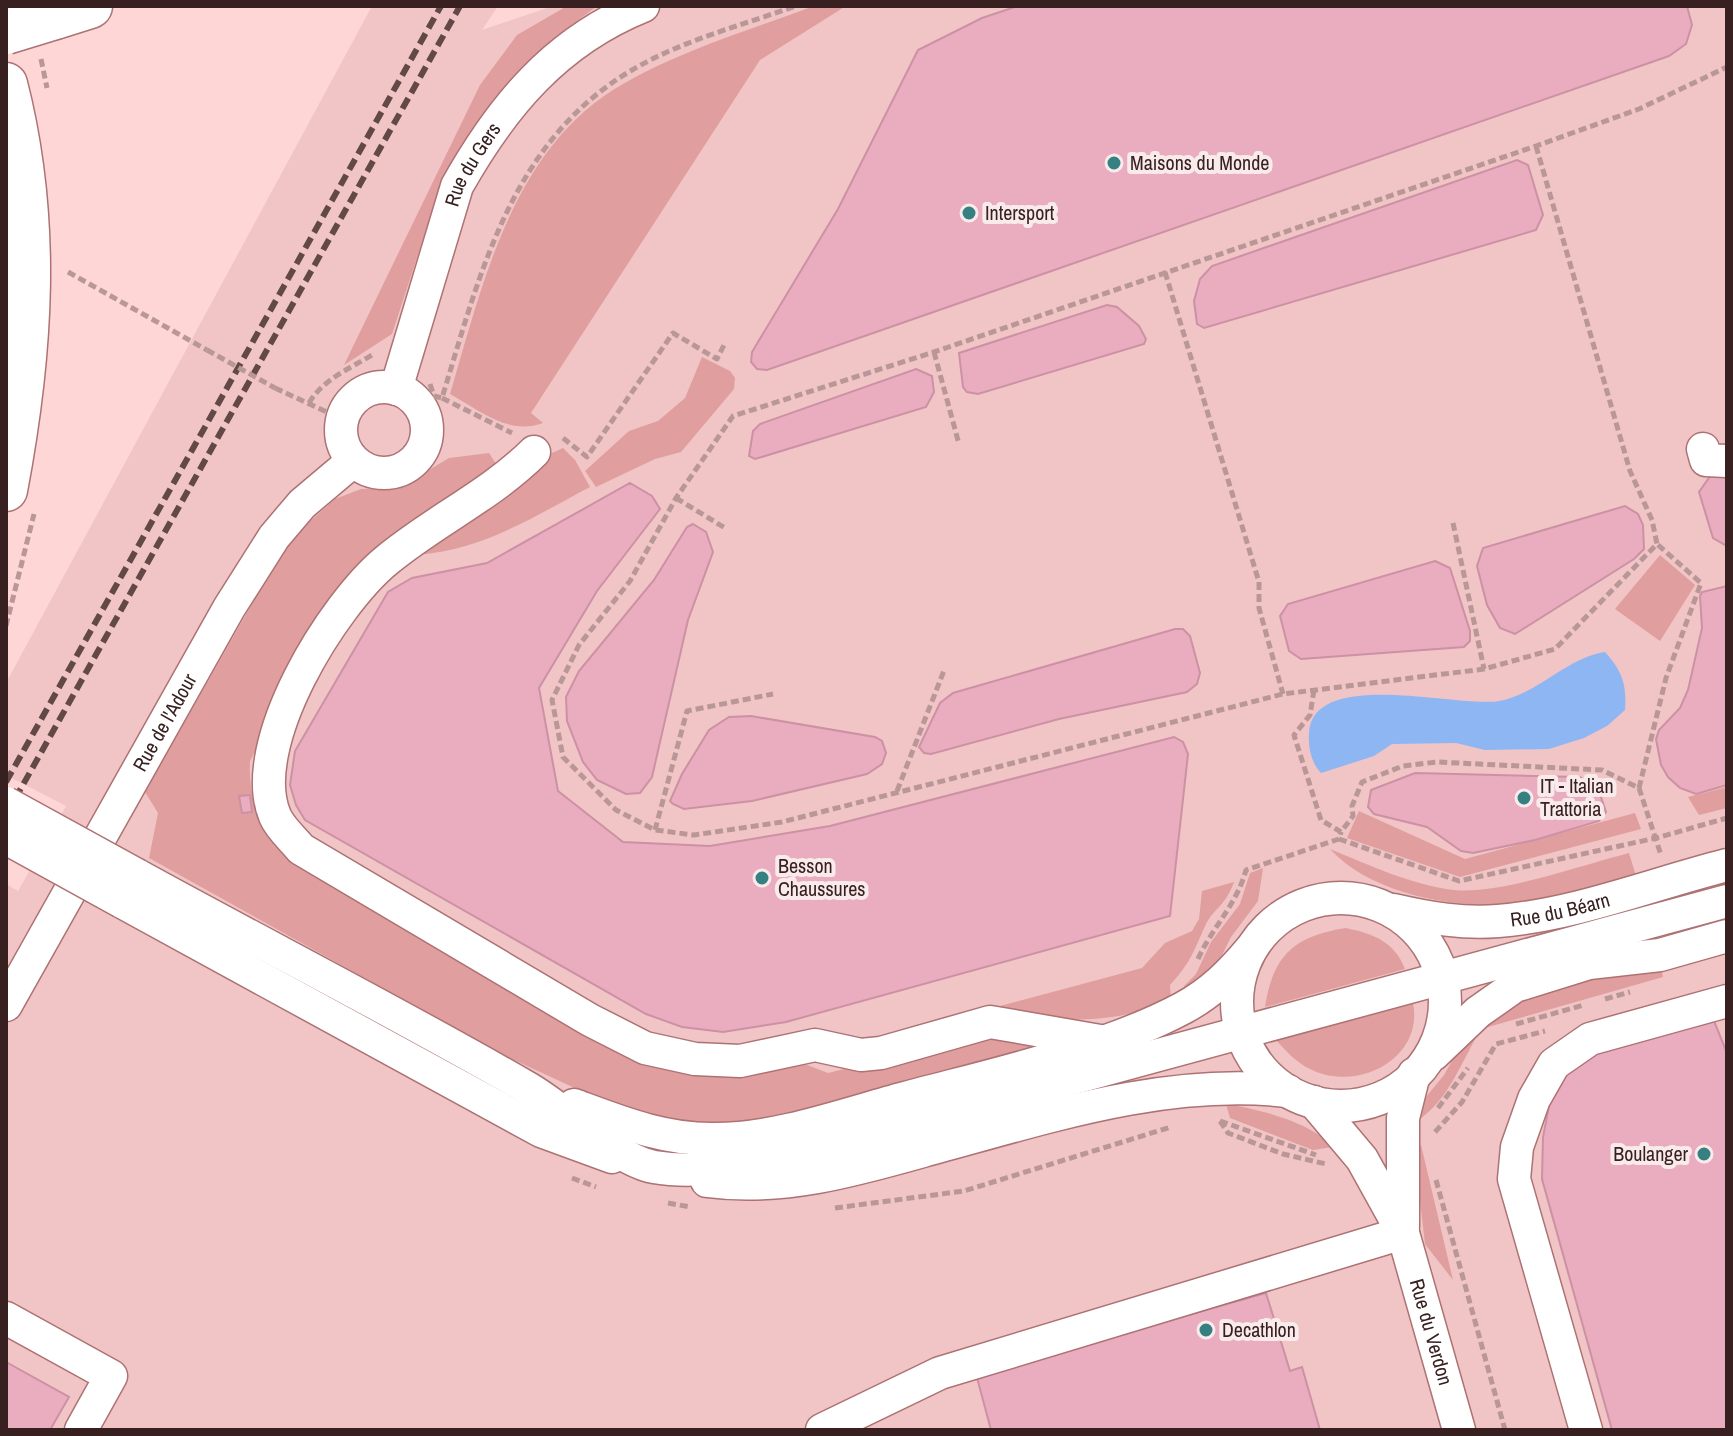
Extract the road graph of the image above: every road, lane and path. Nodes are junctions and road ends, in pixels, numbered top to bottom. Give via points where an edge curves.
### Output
1 (643, 6) edge
2 (796, 6) edge
3 (73, 11) edge
4 (6, 32) edge
5 (1727, 67) edge
6 (6, 84) edge
7 (1536, 146) junction
8 (19, 244) edge
9 (68, 272) dead end
10 (1165, 272) junction
11 (724, 345) dead end
12 (934, 352) junction
13 (399, 376) junction
14 (442, 398) junction
15 (309, 403) junction
16 (342, 419) junction
17 (537, 441) junction
18 (959, 444) dead end
19 (353, 461) junction
20 (6, 490) edge
21 (676, 498) junction
22 (1453, 523) dead end
23 (725, 528) dead end
24 (1657, 544) junction
25 (945, 668) dead end
26 (1484, 669) junction
27 (1314, 690) junction
28 (773, 694) dead end
29 (1283, 694) junction
30 (1639, 788) junction
31 (897, 792) junction
32 (6, 803) edge
33 (1727, 818) edge
34 (655, 830) junction
35 (6, 838) edge
36 (1656, 838) junction
37 (1339, 839) dead end
38 (1727, 865) edge
39 (1670, 880) junction
40 (129, 888) junction
41 (1727, 901) edge
42 (1388, 909) junction
43 (1727, 936) edge
44 (1251, 949) junction
45 (1442, 977) junction
46 (1727, 1001) edge
47 (6, 1005) edge
48 (1561, 1026) dead end
49 (1241, 1033) junction
50 (1100, 1041) junction
51 (1419, 1069) junction
52 (528, 1088) junction
53 (1301, 1097) junction
54 (1402, 1149) junction
55 (649, 1166) junction
56 (1433, 1169) dead end
57 (1403, 1233) junction
58 (6, 1318) edge
59 (81, 1430) edge
60 (822, 1430) edge
61 (1459, 1430) edge
62 (1505, 1430) edge
63 (1586, 1430) edge

1 - 13 street, Rue du Gers via 604,22 571,46 498,121 457,186
2 - 14 path via 634,69 567,123 538,155 492,238
3 - 4 highway, bridge
5 - 7 path via 1639,109
6 - 8 main road via 19,134
7 - 10 path
7 - 24 path via 1630,471
8 - 20 main road via 30,312 21,411
9 - 15 path, bridge
10 - 12 path
10 - 29 path via 1257,574 1259,608
11 - 17 path via 717,359 673,333 587,457
12 - 18 path
12 - 21 path via 733,416
13 - 14 path via 430,372 434,396
13 - 15 path via 376,352 321,383
13 - 16 street via 357,396
13 - 19 street via 425,417 424,446 406,467 393,472 378,473
14 - 17 path
15 - 16 path
16 - 19 street via 344,448
17 - 50 street via 494,486 384,562 341,607 306,665 271,749 268,787 275,817 301,849 645,1048 695,1059 740,1061 815,1045 861,1055 990,1022
19 - 47 street, Rue de l'Adour via 302,504 251,573
21 - 23 path
21 - 34 path via 630,581 579,645 552,700 563,757 616,810
22 - 26 path
24 - 26 path via 1555,649
24 - 30 path via 1701,583 1666,678
25 - 31 path
26 - 27 path
27 - 29 path
27 - 30 path via 1310,715 1294,735 1321,820 1341,832 1353,816 1362,782 1403,766 1437,762 1602,770
28 - 34 path via 687,711
29 - 31 path
30 - 36 path
31 - 34 path via 782,822 694,835
32 - 40 street, bridge
33 - 36 path
35 - 40 street, bridge
36 - 37 path via 1459,881
36 - 39 path
38 - 39 street, Rue du Béarn
39 - 42 street, Rue du Béarn via 1498,921 1435,919
40 - 52 street
40 - 55 street via 541,1131 594,1153
41 - 45 street
42 - 44 street, Rue du Béarn via 1351,898 1306,904 1276,921
42 - 45 street via 1419,934
43 - 51 street via 1660,955 1589,963 1515,986 1478,1012
44 - 49 street via 1238,985
44 - 50 street, Rue du Béarn via 1195,1002
45 - 49 street
45 - 51 street, Rue du Verdon via 1442,1021
46 - 63 street via 1590,1039 1554,1064 1534,1099 1517,1147 1514,1179
48 - 54 path via 1496,1044 1462,1102 1431,1137
49 - 53 street, Rue du Verdon via 1259,1066
49 - 55 street via 783,1154 704,1168
50 - 52 street, Rue du Béarn via 845,1114 718,1139 635,1128
51 - 53 street via 1372,1101 1347,1105
51 - 54 street, Rue du Verdon via 1403,1118
52 - 55 street
53 - 55 street via 1245,1087 1117,1101 834,1175 778,1183 713,1182
53 - 57 street, Rue du Verdon via 1362,1159
54 - 57 street, Rue du Verdon
56 - 62 path
57 - 60 street via 940,1373
57 - 61 street, Rue du Verdon
58 - 59 street via 111,1376

